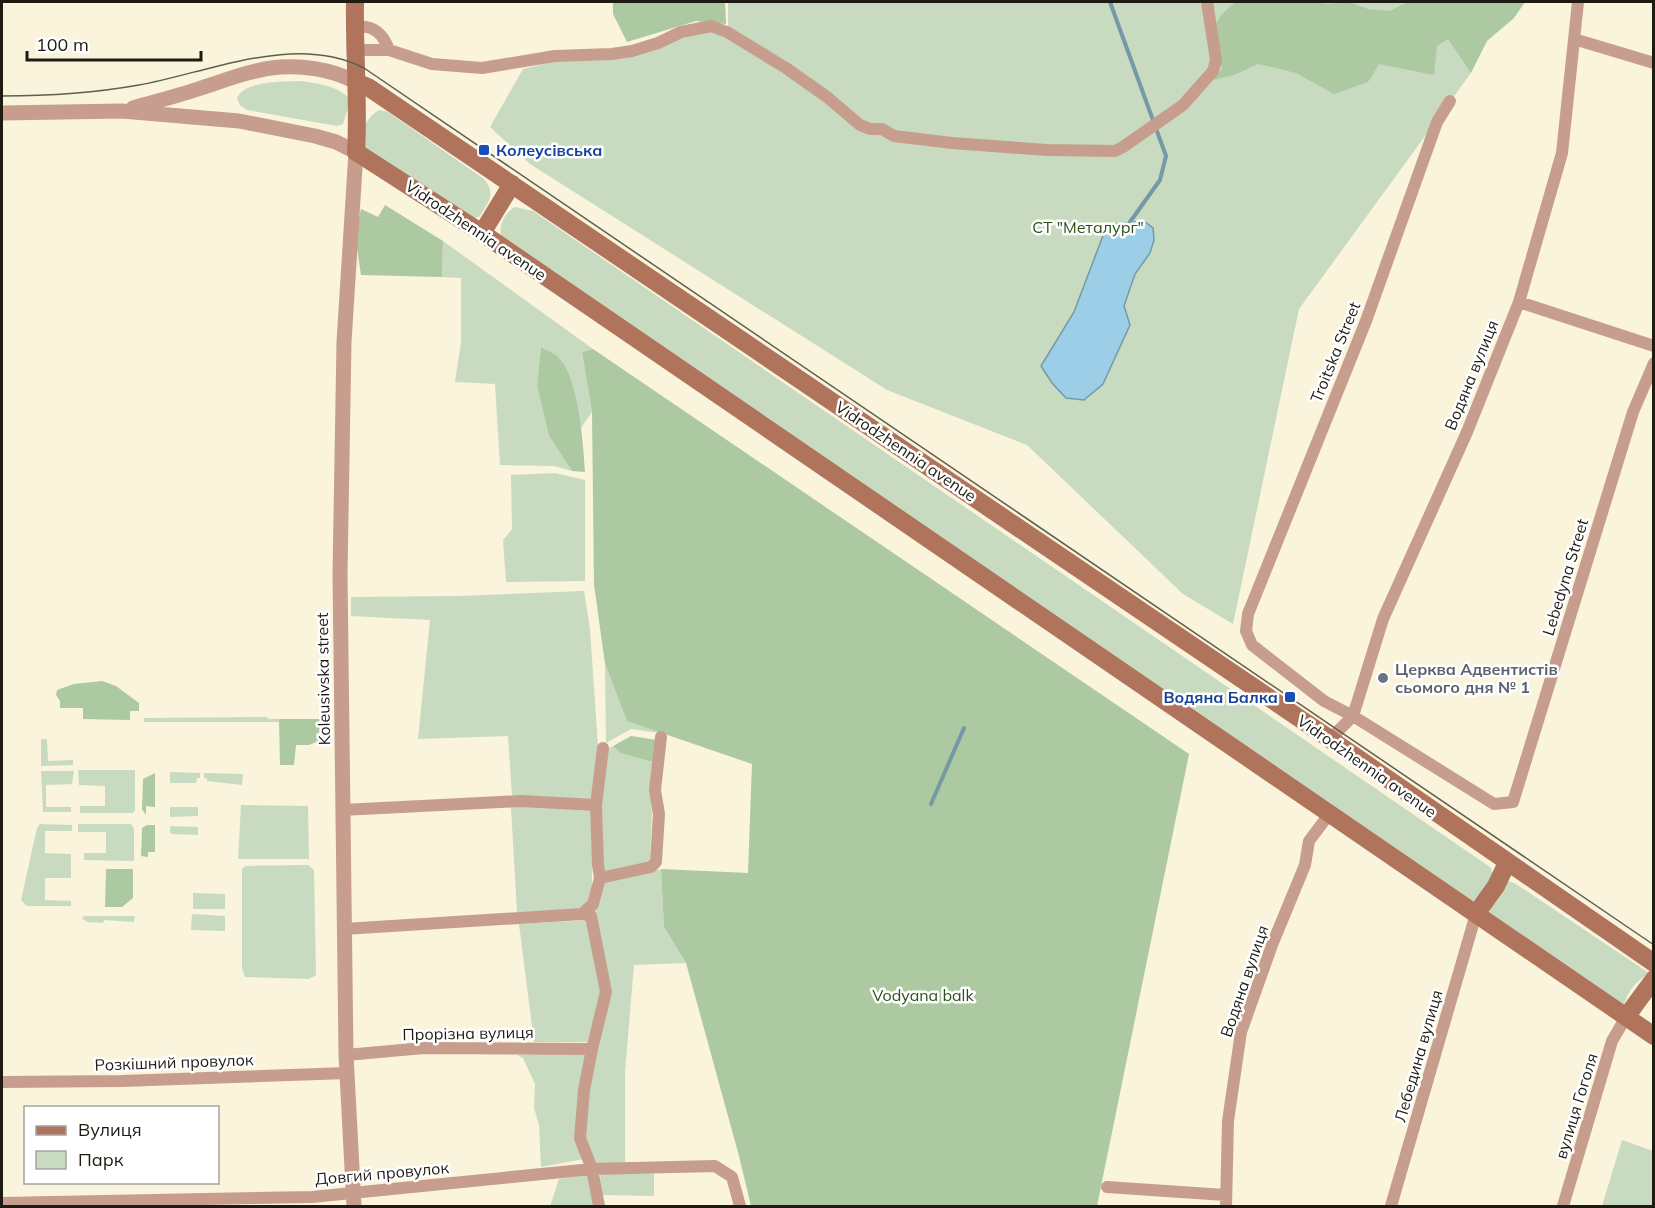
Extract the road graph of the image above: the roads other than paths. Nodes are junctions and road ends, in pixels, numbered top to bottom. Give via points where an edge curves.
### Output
1 (355, 2) edge
2 (1207, 2) edge
3 (1578, 2) edge
4 (354, 27) junction
5 (1574, 39) junction
6 (354, 50) junction
7 (389, 50) junction
8 (1653, 63) edge
9 (356, 82) junction
10 (1450, 101) dead end
11 (122, 111) junction
12 (2, 113) edge
13 (356, 152) junction
14 (512, 184) junction
15 (482, 233) junction
16 (1519, 302) junction
17 (1653, 346) edge
18 (1653, 363) edge
19 (1353, 716) junction
20 (661, 737) dead end
21 (1330, 739) junction
22 (603, 748) dead end
23 (596, 805) junction
24 (342, 810) junction
25 (1330, 813) junction
26 (1507, 863) junction
27 (600, 878) junction
28 (582, 914) junction
29 (1476, 914) junction
30 (344, 929) junction
31 (1653, 963) edge
32 (1653, 979) edge
33 (1626, 1017) junction
34 (1653, 1036) edge
35 (592, 1049) junction
36 (346, 1055) junction
37 (347, 1073) junction
38 (2, 1082) edge
39 (592, 1170) junction
40 (1107, 1187) dead end
41 (354, 1199) edge
42 (1226, 1201) edge
43 (2, 1203) edge
44 (41, 1205) edge
45 (599, 1206) edge
46 (740, 1206) edge
47 (1390, 1206) edge
48 (1563, 1206) edge

1 - 4 main road
2 - 7 street via 1216,60 1213,71 1183,105 1115,150 952,143 870,129 786,68 711,26 681,32 632,51 555,56 483,68 432,64
3 - 5 street, Водяна вулиця
4 - 6 main road
4 - 7 street via 380,32
5 - 8 street
5 - 16 street, Водяна вулиця via 1562,153
6 - 7 street
6 - 9 main road
9 - 11 street, Vidrodzhennia avenue via 310,68 271,68
9 - 13 main road
9 - 14 main road, Vidrodzhennia avenue
10 - 19 street, Troitska Street via 1437,122 1366,321 1248,614 1246,631 1252,645 1324,701
11 - 12 street, Vidrodzhennia avenue
11 - 13 street, Vidrodzhennia avenue via 239,121 315,136
13 - 15 main road, Vidrodzhennia avenue
13 - 24 street, Koleusivska street via 344,354 340,573
14 - 15 main road
14 - 21 main road, Vidrodzhennia avenue
15 - 25 main road, Vidrodzhennia avenue
16 - 17 street
16 - 19 street, Водяна вулиця via 1467,432 1383,619
18 - 19 street, Lebedyna Street via 1633,412 1513,802 1494,804
19 - 21 street, Водяна вулиця
20 - 27 street via 655,790 659,814 656,862 651,867
21 - 26 main road, Vidrodzhennia avenue
22 - 23 street
23 - 24 street via 521,801
23 - 27 street
24 - 30 street, Koleusivska street
25 - 29 main road, Vidrodzhennia avenue
25 - 42 street, Водяна вулиця via 1309,841 1305,866 1241,1032 1228,1121
26 - 29 main road
26 - 31 main road, Vidrodzhennia avenue
27 - 28 street via 593,904
28 - 30 street
28 - 35 street via 591,916 606,992
29 - 33 main road, Vidrodzhennia avenue
29 - 47 street, Лебедина вулиця
30 - 36 street, Koleusivska street
32 - 33 main road
33 - 34 main road, Vidrodzhennia avenue
33 - 48 street, вулиця Гоголя via 1612,1041
35 - 36 street, Прорізна вулиця via 424,1048
35 - 39 street via 580,1138
36 - 37 street, Koleusivska street
37 - 38 street, Розкішний провулок
37 - 41 street, Koleusivska street
39 - 41 street, Довгий провулок
39 - 45 street
39 - 46 street, Довгий провулок via 715,1166 732,1177
40 - 42 street
41 - 44 street, Довгий провулок
43 - 44 street, Довгий провулок

